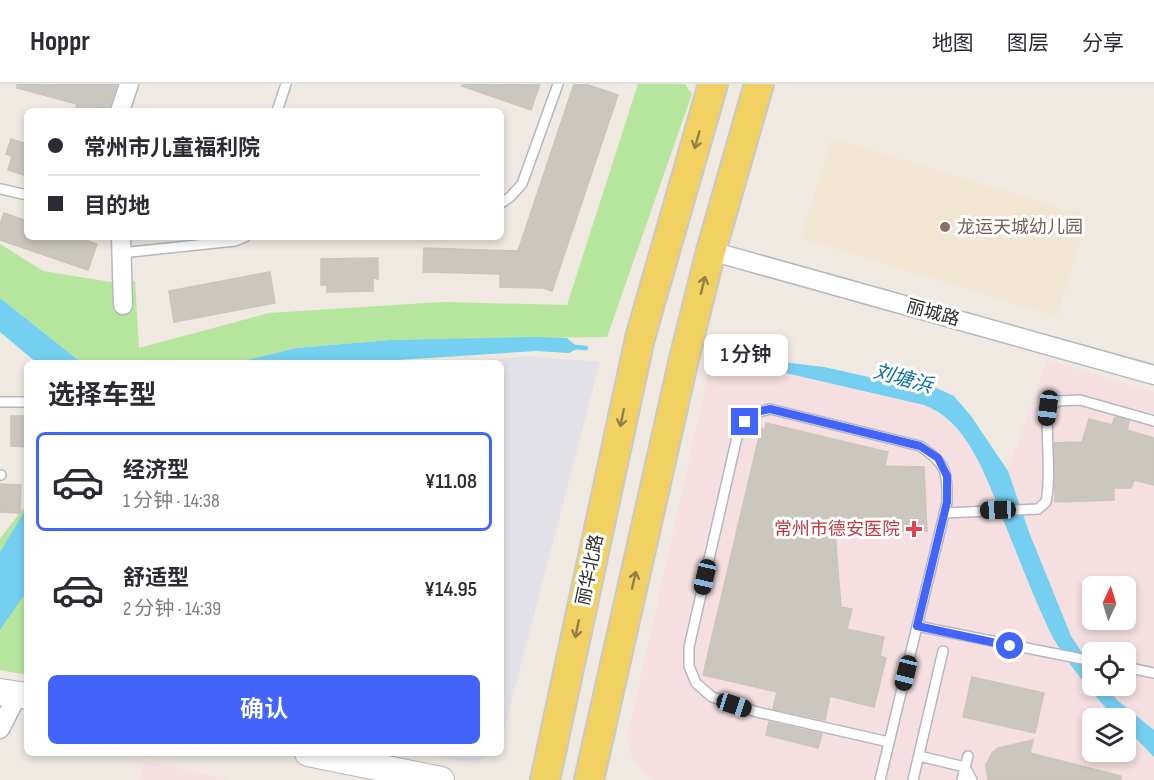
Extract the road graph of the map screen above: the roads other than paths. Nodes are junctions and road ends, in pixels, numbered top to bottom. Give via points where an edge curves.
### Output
1 (129, 84) edge
2 (286, 84) edge
3 (558, 84) edge
4 (713, 84) edge
5 (759, 84) edge
6 (121, 108) edge
7 (278, 108) edge
8 (1, 189) edge
9 (24, 194) edge
10 (504, 201) edge
11 (238, 240) edge
12 (121, 245) edge
13 (711, 251) junction
14 (123, 305) dead end
15 (1154, 375) edge
16 (0, 402) edge
17 (24, 402) edge
18 (1154, 422) edge
19 (945, 513) junction
20 (917, 626) junction
21 (943, 651) dead end
22 (1082, 659) edge
23 (1136, 670) edge
24 (1154, 673) edge
25 (565, 685) junction
26 (15, 694) edge
27 (607, 697) junction
28 (0, 729) edge
29 (889, 742) junction
30 (323, 756) edge
31 (919, 756) junction
32 (968, 756) dead end
33 (965, 767) junction
34 (441, 780) edge
35 (545, 780) edge
36 (589, 780) edge
37 (880, 780) edge
38 (913, 780) edge
39 (962, 780) edge
40 (972, 780) edge

1 - 6 street
2 - 7 lane
3 - 10 lane via 522,184
4 -> 25 main road, 丽华北路 via 637,350
5 - 13 main road
8 - 9 lane
11 - 12 lane
12 - 14 street
13 - 15 street, 丽城路
27 -> 13 main road
16 - 17 lane
18 - 19 lane via 1080,400 1058,401 1048,408 1046,502 1038,509
19 - 20 lane
19 - 29 lane via 947,476 938,458 920,446 770,409 756,412 737,437 689,647 689,666 696,683 712,697 757,712
20 - 22 lane
20 - 29 lane
21 - 31 lane
23 - 24 lane
25 - 27 main road
25 - 35 main road, 丽华北路
26 - 28 street
27 - 36 main road
29 - 37 lane
30 - 34 main road
31 - 33 lane
31 - 38 lane
32 - 33 lane
33 - 39 lane
33 - 40 lane

